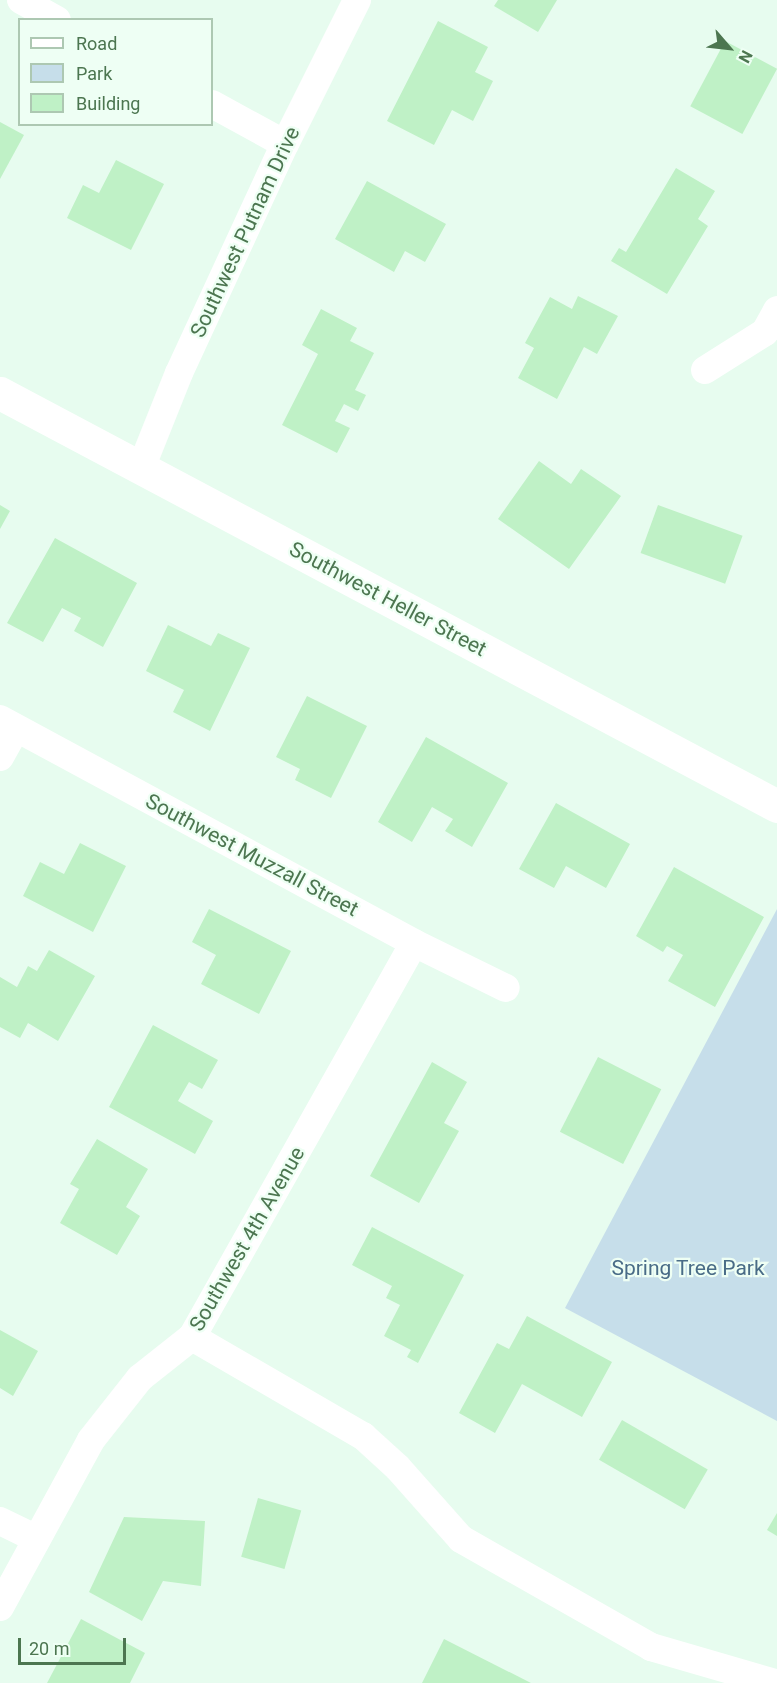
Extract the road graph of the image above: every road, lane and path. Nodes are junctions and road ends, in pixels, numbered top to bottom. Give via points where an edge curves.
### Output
1 (21, 0) edge
2 (357, 0) edge
3 (53, 18) edge
4 (213, 105) edge
5 (285, 144) junction
6 (777, 310) edge
7 (705, 370) dead end
8 (0, 393) edge
9 (141, 468) junction
10 (8, 724) edge
11 (0, 757) edge
12 (777, 806) edge
13 (414, 943) junction
14 (506, 988) dead end
15 (192, 1337) junction
16 (0, 1521) edge
17 (37, 1539) junction
18 (0, 1607) edge
19 (775, 1683) edge

1 - 3 street
2 - 5 street, Southwest Putnam Drive
4 - 5 street
5 - 9 street, Southwest Putnam Drive via 179,373
6 - 7 street via 765,332
8 - 9 street, Southwest Heller Street
9 - 12 street, Southwest Heller Street
10 - 11 street
10 - 13 street, Southwest Muzzall Street
13 - 14 street, Southwest Muzzall Street
13 - 15 street, Southwest 4th Avenue
15 - 17 street, Southwest 4th Avenue via 140,1378 91,1440
15 - 19 street via 363,1436 398,1468 461,1539 651,1647
16 - 17 street
17 - 18 street, Southwest 4th Avenue

